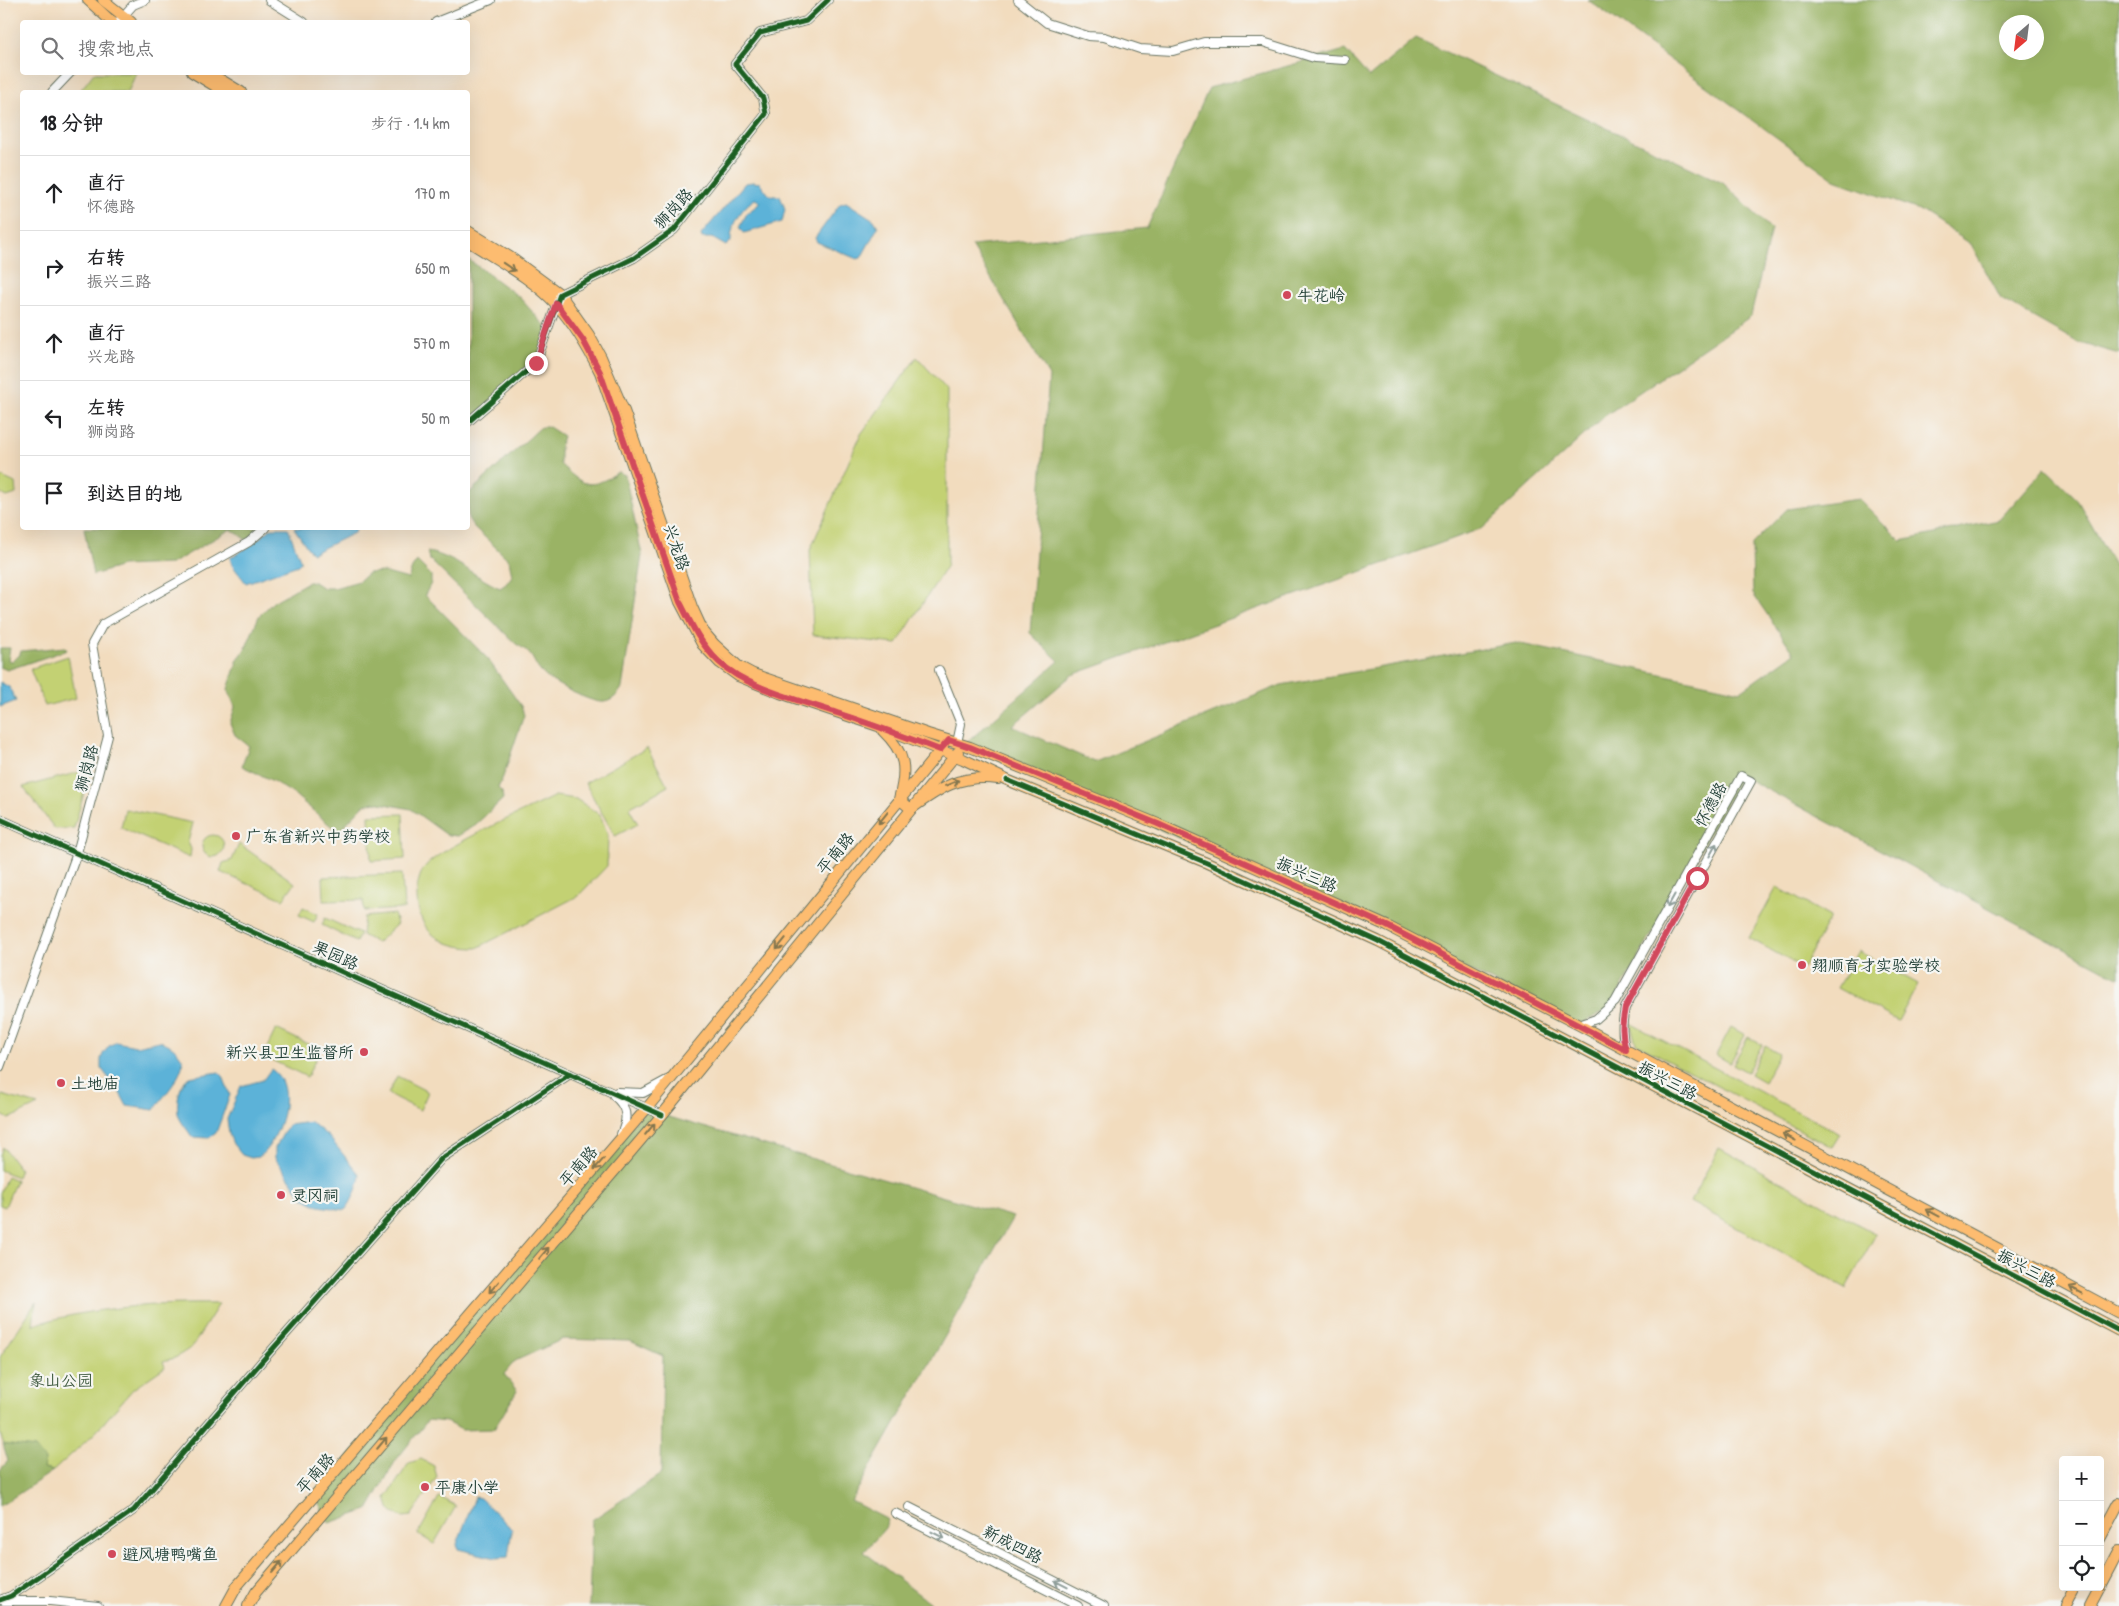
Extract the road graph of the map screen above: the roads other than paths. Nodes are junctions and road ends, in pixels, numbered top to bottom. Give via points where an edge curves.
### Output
1 (88, 0) edge
2 (103, 0) edge
3 (145, 0) edge
4 (269, 0) edge
5 (492, 0) edge
6 (828, 0) edge
7 (1018, 0) edge
8 (120, 19) edge
9 (110, 20) edge
10 (301, 20) edge
11 (441, 20) edge
12 (1345, 60) dead end
13 (68, 75) edge
14 (197, 75) edge
15 (213, 75) edge
16 (54, 90) edge
17 (222, 90) edge
18 (238, 90) edge
19 (470, 232) edge
20 (470, 243) edge
21 (558, 298) junction
22 (470, 420) edge
23 (263, 530) edge
24 (939, 670) dead end
25 (878, 726) junction
26 (956, 743) junction
27 (940, 750) junction
28 (955, 756) junction
29 (1007, 780) junction
30 (898, 799) junction
31 (911, 810) junction
32 (0, 819) edge
33 (78, 853) junction
34 (1532, 1001) junction
35 (1524, 1018) junction
36 (1579, 1025) junction
37 (1626, 1050) junction
38 (0, 1067) edge
39 (570, 1074) junction
40 (674, 1075) junction
41 (607, 1090) junction
42 (647, 1108) junction
43 (662, 1115) junction
44 (615, 1145) junction
45 (2119, 1313) edge
46 (2119, 1331) edge
47 (2119, 1504) edge
48 (909, 1507) dead end
49 (895, 1513) dead end
50 (2104, 1532) edge
51 (2119, 1551) edge
52 (2104, 1579) edge
53 (2073, 1591) edge
54 (2098, 1591) edge
55 (0, 1600) edge
56 (98, 1606) edge
57 (226, 1606) edge
58 (248, 1606) edge
59 (1078, 1606) edge
60 (1104, 1606) edge
61 (2065, 1606) edge
62 (2090, 1606) edge

1 - 9 main road
2 - 8 main road
3 - 8 street via 133,5
4 - 10 street
5 - 11 street
6 - 21 street, 狮岗路 via 806,21 760,33 735,64 763,98 766,114 674,230 634,258
7 - 12 street via 1047,23 1140,49 1173,51 1204,42 1263,42 1314,58
13 - 16 street
14 - 17 main road
15 - 18 main road
19 - 21 main road, 兴龙路 via 510,257
20 -> 21 main road, 兴龙路
21 - 22 street via 536,363
21 - 25 main road, 兴龙路 via 600,372 680,602 702,644 738,676
21 - 26 main road, 兴龙路 via 589,335 612,379 692,606 714,644 738,666 753,674
23 - 33 street, 狮岗路 via 249,542 103,624 92,644 108,736
24 - 26 street via 961,724
25 - 27 main road, 兴龙路
25 - 30 main road via 893,740 904,761 903,785
26 - 27 main road, 平南路
26 - 28 main road, 平南路
26 - 34 main road, 振兴三路 via 1158,824 1387,926
27 - 28 main road, 兴龙路
27 - 30 main road, 平南路
28 - 29 main road, 振兴三路
28 - 31 main road, 平南路
31 -> 29 main road via 934,792 958,780
29 - 35 main road, 振兴三路 via 1207,863 1378,940
30 - 31 main road
30 -> 40 main road, 平南路
31 - 43 main road, 平南路
32 - 33 street, 果园路
33 - 38 street, 狮岗路
33 - 39 street, 果园路
34 - 35 main road
34 - 36 main road, 振兴三路
35 - 46 main road, 振兴三路
36 - 37 main road, 振兴三路
37 -> 36 street, 怀德路 via 1622,1039 1625,1008 1751,781 1742,776 1615,1002 1596,1019
45 -> 37 main road, 振兴三路
39 - 41 street, 果园路
39 - 55 street via 442,1158 134,1510 11,1596
40 - 41 street via 643,1093
40 - 42 main road, 平南路
41 - 42 street, 果园路
41 - 44 street via 624,1107 627,1118
42 - 43 street, 果园路
42 - 44 main road, 平南路
58 -> 43 main road, 平南路 via 256,1592
44 -> 57 main road, 平南路 via 237,1586
47 - 50 main road
60 -> 48 street, 新成四路
49 -> 59 street, 新成四路
51 - 52 main road
53 - 61 main road
54 - 62 main road
55 - 56 street via 50,1600

